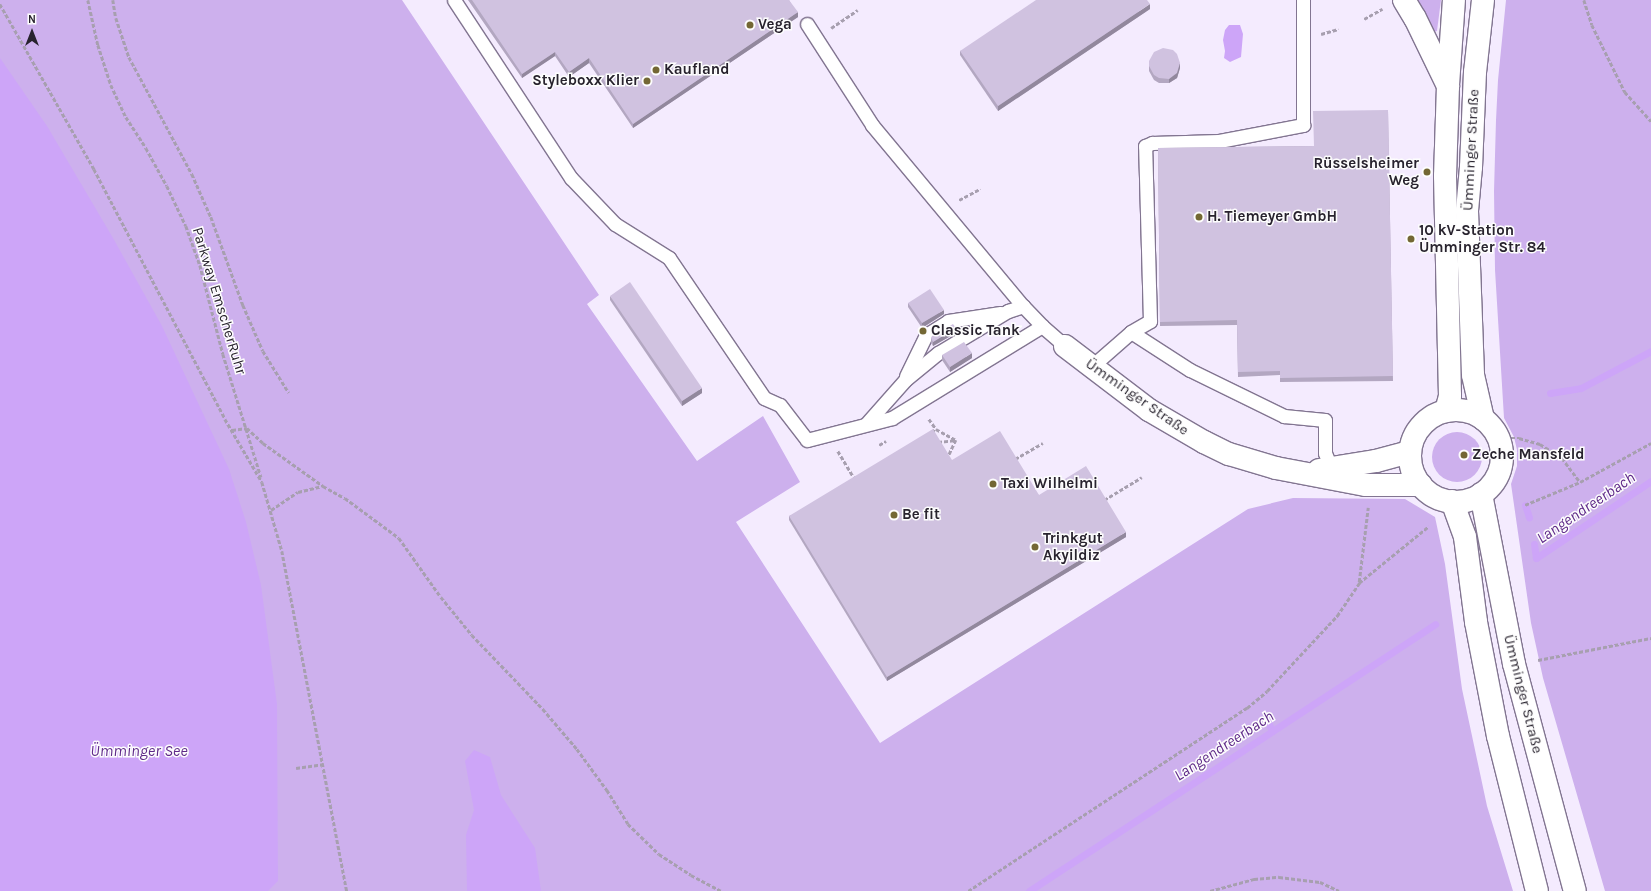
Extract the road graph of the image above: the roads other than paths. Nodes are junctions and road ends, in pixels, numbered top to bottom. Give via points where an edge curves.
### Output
1 (454, 0) edge
2 (1303, 0) edge
3 (1454, 0) edge
4 (1483, 0) edge
5 (1394, 3) edge
6 (807, 24) dead end
7 (1448, 86) junction
8 (1023, 306) junction
9 (1008, 311) junction
10 (1042, 326) junction
11 (1130, 332) junction
12 (1065, 346) joint
13 (1092, 367) junction
14 (905, 380) junction
15 (1446, 411) junction
16 (1483, 419) junction
17 (866, 424) junction
18 (1410, 452) junction
19 (1333, 473) junction
20 (1421, 485) junction
21 (1481, 494) junction
22 (1452, 501) junction
23 (1537, 891) edge
24 (1575, 891) edge

1 - 17 lane via 571,178 615,224 669,258 764,398 780,405 807,440
2 - 11 lane via 1303,125 1219,141 1152,143 1145,146 1150,321
3 - 7 main road, Ümminger Straße
4 - 16 main road, Ümminger Straße via 1475,72 1467,212 1473,375
5 - 7 main road via 1415,18
6 - 8 lane via 872,125
7 - 15 main road, Ümminger Straße via 1445,176 1450,396
8 - 9 lane
8 - 10 lane
9 - 14 lane via 938,353
9 - 14 lane via 948,321 926,335
10 - 12 lane
10 - 17 lane via 892,418
11 - 13 lane
11 - 19 lane via 1190,370 1284,416 1325,420 1325,453
12 - 13 main road, Ümminger Straße
13 - 19 main road, Ümminger Straße via 1149,410 1204,442 1247,460 1302,472
14 - 17 lane
15 - 16 main road, Ümminger Straße via 1472,413
15 - 18 main road, Ümminger Straße via 1419,428
16 - 21 main road, Ümminger Straße via 1498,438 1502,453 1501,465 1495,480
18 - 19 main road, Ümminger Straße
18 - 20 main road, Ümminger Straße via 1411,466
19 - 20 main road, Ümminger Straße via 1366,485
20 - 22 main road, Ümminger Straße via 1429,493
21 - 22 main road, Ümminger Straße via 1467,500
21 - 24 main road, Ümminger Straße via 1514,664
22 - 23 main road, Ümminger Straße via 1465,537 1476,622 1498,736

